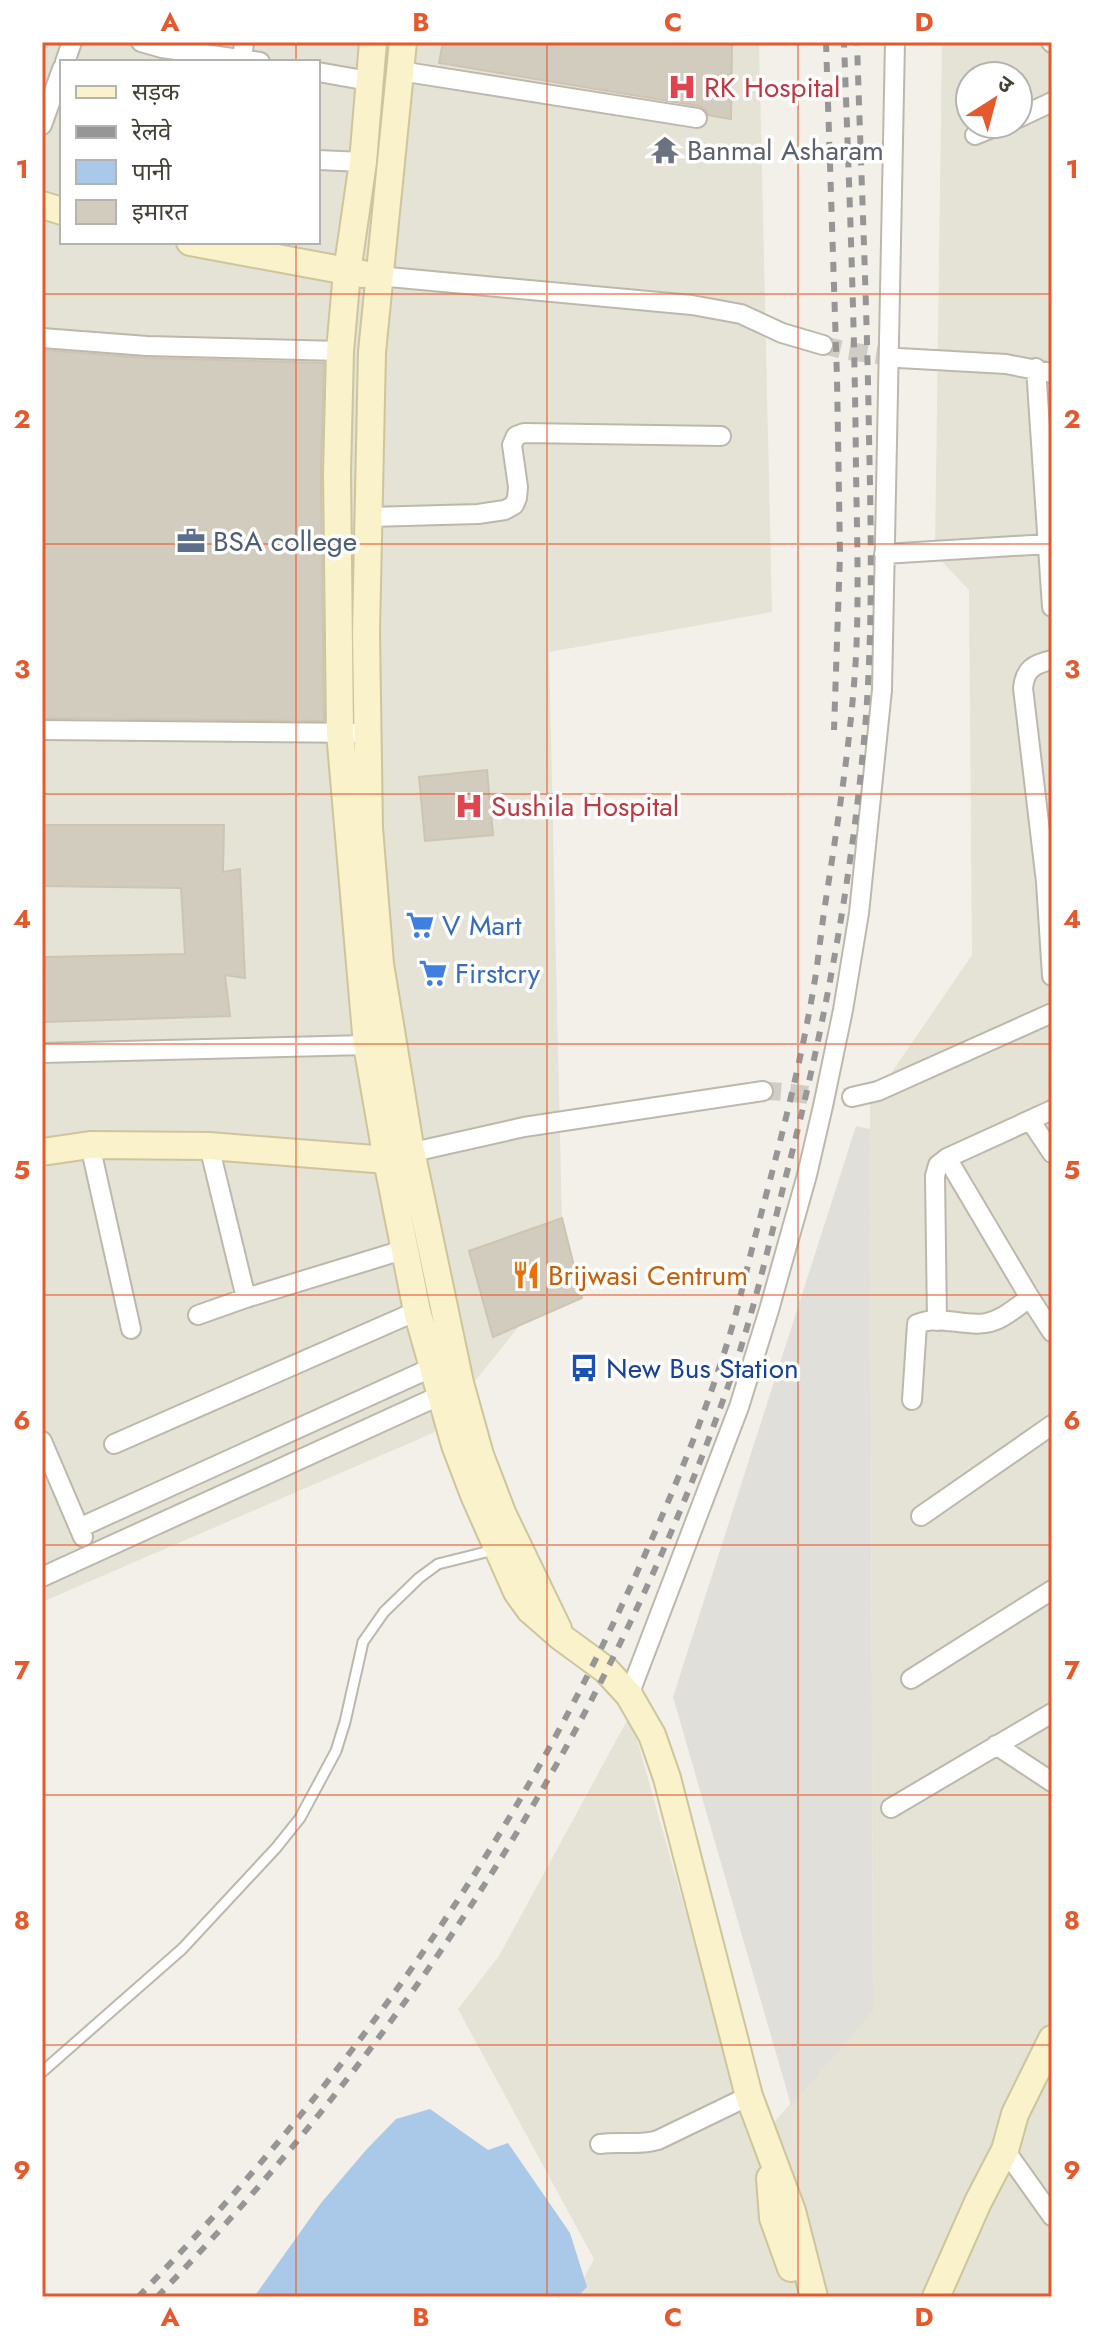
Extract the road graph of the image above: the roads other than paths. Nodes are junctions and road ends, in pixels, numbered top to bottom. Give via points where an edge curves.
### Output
1 (141, 42) edge
2 (373, 42) edge
3 (403, 42) edge
4 (897, 43) edge
5 (247, 56) edge
6 (400, 71) junction
7 (320, 72) edge
8 (60, 75) edge
9 (369, 81) junction
10 (52, 98) edge
11 (697, 118) dead end
12 (42, 125) edge
13 (320, 160) edge
14 (363, 162) junction
15 (222, 245) edge
16 (347, 272) junction
17 (378, 276) junction
18 (42, 338) edge
19 (823, 345) tunnel mouth
20 (340, 351) junction
21 (899, 358) tunnel mouth
22 (1044, 371) edge
23 (721, 436) dead end
24 (369, 517) junction
25 (1047, 544) junction
26 (884, 554) junction
27 (1052, 607) edge
28 (1052, 660) edge
29 (42, 730) edge
30 (340, 732) junction
31 (368, 733) junction
32 (1052, 976) edge
33 (1052, 1013) edge
34 (367, 1045) junction
35 (42, 1053) edge
36 (763, 1091) tunnel mouth
37 (852, 1097) tunnel mouth
38 (1052, 1110) edge
39 (1030, 1120) junction
40 (90, 1145) junction
41 (209, 1146) junction
42 (42, 1152) edge
43 (1052, 1153) edge
44 (399, 1156) junction
45 (947, 1158) junction
46 (406, 1249) junction
47 (246, 1298) junction
48 (1030, 1298) junction
49 (417, 1311) junction
50 (198, 1315) dead end
51 (937, 1321) junction
52 (131, 1329) dead end
53 (1052, 1332) edge
54 (433, 1367) junction
55 (451, 1392) junction
56 (912, 1400) dead end
57 (1052, 1425) edge
58 (42, 1441) edge
59 (114, 1444) dead end
60 (921, 1516) dead end
61 (79, 1528) junction
62 (498, 1549) junction
63 (90, 1555) junction
64 (42, 1577) edge
65 (1051, 1593) edge
66 (561, 1637) junction
67 (911, 1679) dead end
68 (629, 1695) junction
69 (1052, 1713) edge
70 (996, 1745) junction
71 (1052, 1782) edge
72 (891, 1808) dead end
73 (1052, 2039) edge
74 (42, 2072) edge
75 (749, 2096) junction
76 (600, 2144) dead end
77 (768, 2150) junction
78 (1005, 2150) junction
79 (1052, 2216) edge
80 (801, 2297) edge
81 (814, 2297) edge
82 (936, 2297) edge

1 - 5 street
2 - 9 main road
3 - 6 main road
4 - 26 street
6 - 11 street
6 - 17 main road
7 - 9 street
8 - 10 street
9 - 14 main road
10 - 12 street
13 - 14 street
14 - 16 main road
15 - 16 main road
16 - 17 main road
16 - 20 main road
17 - 19 street via 692,305 741,314
17 - 24 main road
18 - 20 street
20 - 30 main road
21 - 22 street
22 - 25 street
23 - 24 street via 524,433 512,445 517,498 505,510
24 - 31 main road
25 - 26 street
25 - 27 street
26 - 68 street via 882,690 859,913 823,1106 739,1407
28 - 32 street via 1028,670 1023,688
29 - 30 street
30 - 31 street
30 - 34 main road
31 - 44 main road via 369,828
33 - 37 street via 878,1091
34 - 35 street
34 - 44 main road
36 - 44 street via 524,1127
38 - 39 street
39 - 43 street
39 - 45 street
40 - 41 main road
40 - 42 main road
40 - 52 street
41 - 44 main road
41 - 47 street
44 - 46 main road
44 - 55 main road
45 - 48 street
45 - 51 street via 935,1176
46 - 47 street
46 - 49 main road
47 - 50 street
48 - 51 street via 986,1323
48 - 53 street
49 - 54 main road
49 - 59 street
51 - 56 street via 917,1324
54 - 55 main road
54 - 61 street
55 - 62 main road via 460,1457
55 - 63 street
55 - 66 main road
57 - 60 street
58 - 61 street
61 - 63 street
62 - 66 main road via 517,1592
62 - 74 lane via 438,1564 384,1612 363,1642 336,1751 300,1818 182,1949
63 - 64 street
65 - 67 street
66 - 68 main road via 606,1670
68 - 75 main road via 652,1735 667,1778
69 - 70 street
70 - 71 street
70 - 72 street
73 - 78 main road via 1015,2114
75 - 76 street via 646,2144
75 - 77 main road
77 - 80 main road via 773,2218
77 - 81 main road via 792,2211
78 - 79 street
78 - 82 main road

